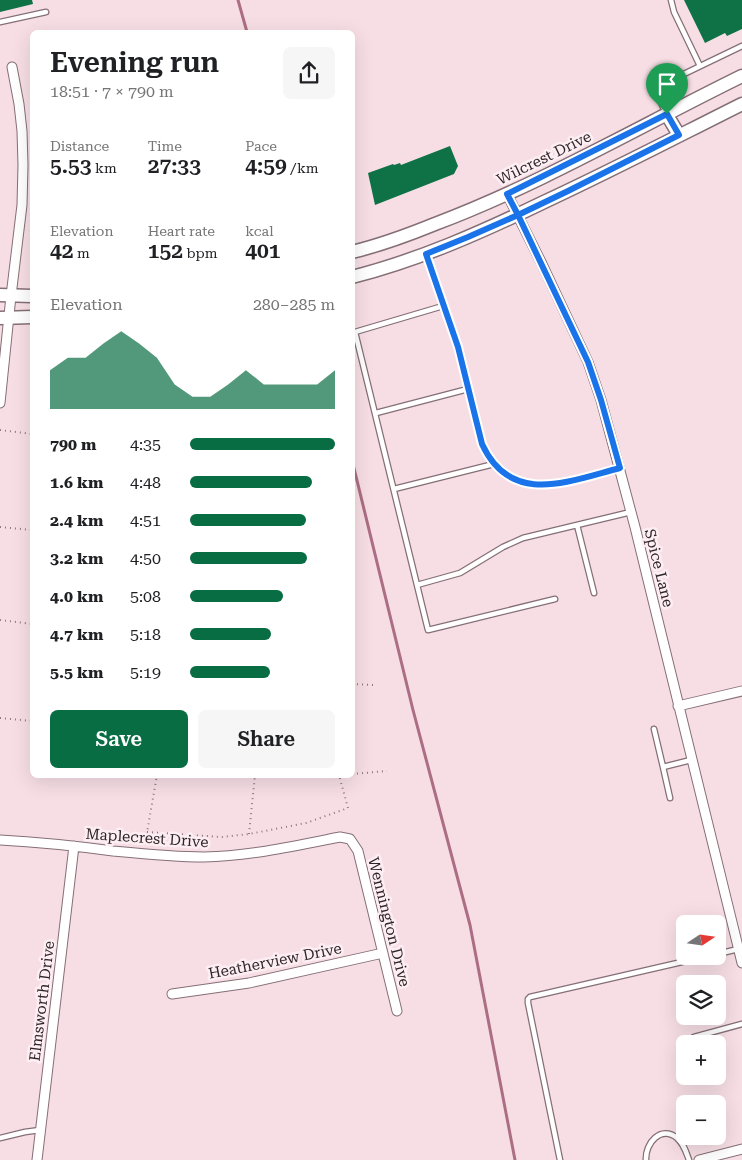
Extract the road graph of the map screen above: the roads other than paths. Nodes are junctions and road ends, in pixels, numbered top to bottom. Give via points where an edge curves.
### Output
1 (671, 0) edge
2 (46, 12) dead end
3 (0, 22) edge
4 (742, 46) edge
5 (700, 66) junction
6 (12, 67) dead end
7 (742, 76) edge
8 (742, 105) edge
9 (667, 114) junction
10 (679, 135) junction
11 (507, 194) junction
12 (518, 215) junction
13 (355, 251) edge
14 (426, 254) junction
15 (355, 276) edge
16 (5, 296) edge
17 (30, 296) edge
18 (443, 306) junction
19 (30, 317) edge
20 (4, 318) edge
21 (468, 389) junction
22 (0, 403) edge
23 (376, 413) junction
24 (494, 464) junction
25 (620, 468) junction
26 (394, 489) junction
27 (631, 512) junction
28 (577, 525) junction
29 (418, 585) junction
30 (594, 593) dead end
31 (555, 599) dead end
32 (742, 691) edge
33 (678, 706) junction
34 (654, 729) dead end
35 (691, 760) junction
36 (663, 767) junction
37 (670, 798) dead end
38 (0, 840) edge
39 (74, 846) junction
40 (293, 847) joint
41 (741, 949) edge
42 (726, 952) edge
43 (383, 953) junction
44 (676, 963) edge
45 (742, 963) edge
46 (172, 994) dead end
47 (397, 1011) dead end
48 (742, 1024) edge
49 (701, 1035) edge
50 (40, 1130) junction
51 (0, 1138) edge
52 (742, 1150) edge
53 (37, 1160) edge
54 (560, 1160) edge
55 (646, 1160) edge
56 (689, 1160) edge
57 (701, 1160) edge

1 - 5 lane
2 - 3 lane
4 - 5 lane
5 - 9 lane via 661,85 657,95
6 - 16 street via 19,104 22,205
7 - 9 main road, Wilcrest Drive
8 - 10 main road
9 - 10 main road
9 - 11 main road, Wilcrest Drive
10 - 12 main road
11 - 12 street, Spice Lane
11 - 13 main road, Wilcrest Drive via 456,216
12 - 14 main road
12 - 25 street, Spice Lane via 588,362
14 - 15 main road
14 - 18 lane
16 - 17 main road
16 - 20 street
18 - 21 lane via 458,347
18 - 23 lane via 355,332
19 - 20 main road
20 - 22 street
21 - 23 lane
21 - 24 lane via 482,444
23 - 26 lane
24 - 25 lane via 516,480 549,486
24 - 26 lane
25 - 27 street, Spice Lane
26 - 29 lane
27 - 28 lane
27 - 33 street, Spice Lane
28 - 29 lane via 512,542 460,573
28 - 30 lane
29 - 31 lane via 428,630
32 - 33 street
33 - 35 street, Spice Lane
34 - 36 lane
35 - 36 lane
35 - 41 street, Spice Lane
36 - 37 lane
38 - 39 street, Maplecrest Drive
39 - 40 street, Maplecrest Drive via 205,857
39 - 50 street, Elmsworth Drive
40 - 43 street, Wennington Drive via 340,837 350,839 358,850
41 - 42 lane
41 - 45 street, Spice Lane
43 - 46 street, Heatherview Drive via 249,983
43 - 47 street, Wennington Drive
44 - 54 lane via 528,999
48 - 49 lane
50 - 51 lane
50 - 53 street, Elmsworth Drive
52 - 57 street
55 - 56 lane via 649,1144 656,1136 666,1134 676,1137

